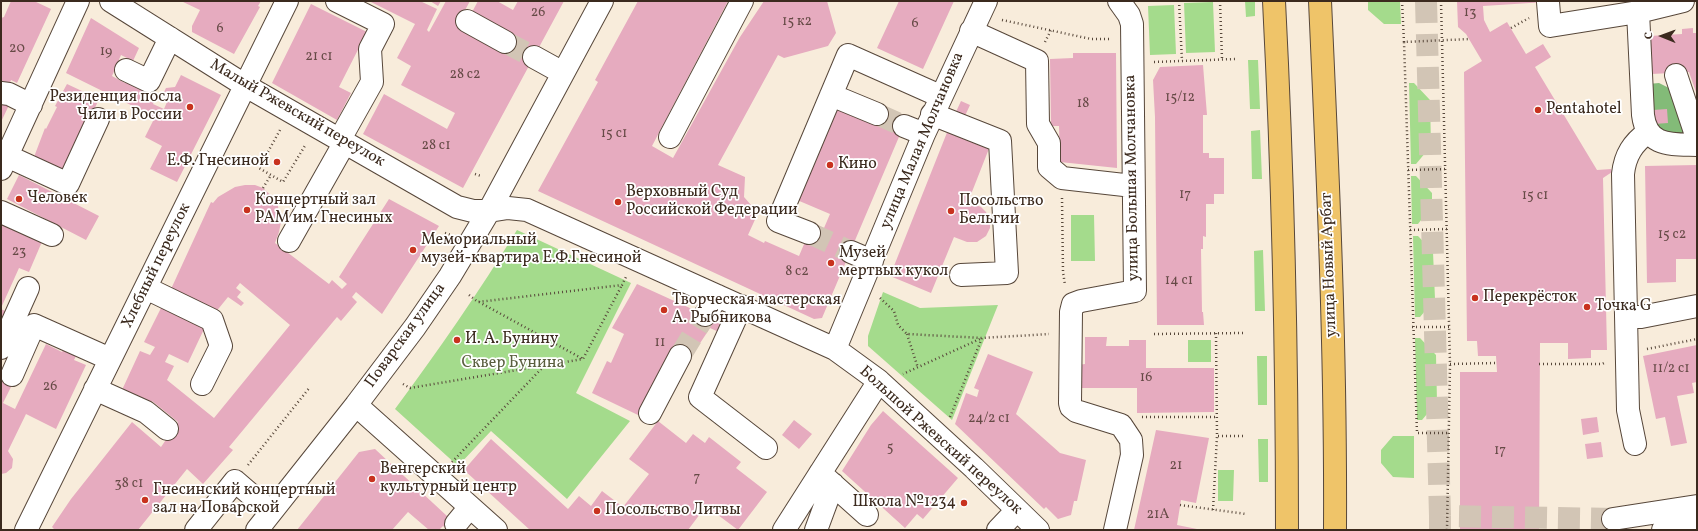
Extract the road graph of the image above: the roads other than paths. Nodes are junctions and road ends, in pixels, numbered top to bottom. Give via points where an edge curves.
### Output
1 (78, 1) edge
2 (111, 1) edge
3 (287, 1) edge
4 (337, 1) edge
5 (602, 1) edge
6 (742, 1) edge
7 (1119, 1) edge
8 (1274, 1) edge
9 (1320, 1) edge
10 (1683, 1) edge
11 (1641, 8) edge
12 (991, 10) edge
13 (1544, 14) road end
14 (467, 21) dead end
15 (971, 32) junction
16 (170, 38) junction
17 (505, 42) tunnel mouth
18 (534, 58) tunnel mouth
19 (126, 70) dead end
20 (563, 73) junction
21 (1676, 76) dead end
22 (246, 86) junction
23 (1, 93) edge
24 (831, 95) junction
25 (30, 105) junction
26 (936, 105) junction
27 (877, 114) tunnel mouth
28 (98, 119) dead end
29 (904, 126) tunnel mouth
30 (1648, 132) junction
31 (924, 134) junction
32 (670, 137) dead end
33 (1697, 138) edge
34 (342, 140) junction
35 (1697, 144) edge
36 (4, 162) edge
37 (1134, 186) junction
38 (489, 211) junction
39 (1, 212) edge
40 (809, 234) tunnel mouth
41 (52, 235) dead end
42 (289, 241) dead end
43 (851, 252) tunnel mouth
44 (872, 261) junction
45 (961, 275) dead end
46 (28, 288) dead end
47 (146, 288) junction
48 (718, 296) junction
49 (741, 306) junction
50 (1697, 306) edge
51 (705, 315) tunnel mouth
52 (1626, 317) junction
53 (1, 348) edge
54 (835, 349) junction
55 (680, 356) tunnel mouth
56 (110, 359) junction
57 (12, 375) dead end
58 (888, 379) junction
59 (202, 384) dead end
60 (96, 389) junction
61 (356, 405) junction
62 (650, 413) dead end
63 (167, 429) dead end
64 (1635, 444) dead end
65 (766, 448) dead end
66 (827, 479) junction
67 (1697, 506) edge
68 (470, 507) junction
69 (1017, 510) junction
70 (271, 512) junction
71 (867, 514) dead end
72 (1613, 519) tunnel mouth
73 (1697, 522) edge
74 (456, 524) dead end
75 (26, 530) edge
76 (196, 530) edge
77 (257, 530) edge
78 (496, 530) edge
79 (784, 530) edge
80 (816, 530) edge
81 (998, 530) edge
82 (1038, 530) edge
83 (1115, 530) edge
84 (1287, 530) edge
85 (1335, 530) edge
86 (1663, 530) edge

1 - 25 street
2 - 16 street, Малый Ржевский переулок
3 - 22 street, Хлебный переулок
4 - 34 street via 382,24 370,49 372,82
5 - 20 street, Поварская улица
6 - 32 street
7 - 37 street, улица Большая Молчановка via 1132,24
8 - 84 main road via 1283,221
9 - 85 main road, улица Новый Арбат via 1329,211
10 - 11 street
11 - 13 street
11 - 30 street via 1643,115
12 - 15 street, улица Малая Молчановка
14 - 17 street
15 - 26 street, улица Малая Молчановка
15 - 37 street via 1037,61 1038,124 1049,143 1049,167 1062,178
16 - 19 street via 149,81
16 - 22 street, Малый Ржевский переулок
18 - 20 street
20 - 38 street, Поварская улица
21 - 33 street
22 - 34 street, Малый Ржевский переулок
22 - 47 street, Хлебный переулок
23 - 25 street
24 - 26 street via 848,55
24 - 27 street
24 - 40 street via 778,221
25 - 36 street
26 - 31 street, улица Малая Молчановка
26 - 45 street via 1000,141 1007,273
28 - 36 street via 68,184
29 - 31 street
30 - 35 street via 1664,143
30 - 52 street via 1637,140 1624,162
31 - 44 street, улица Малая Молчановка
34 - 38 street, Малый Ржевский переулок via 458,207 473,211
34 - 42 street
37 - 83 street, улица Большая Молчановка via 1135,291 1077,302 1073,304 1071,312 1071,407 1076,411 1121,425 1131,440 1132,455
38 - 48 street, Большой Ржевский переулок via 508,208 527,210
38 - 61 street, Поварская улица via 415,327
39 - 41 street
43 - 44 street
44 - 54 street, улица Малая Молчановка
46 - 53 street
47 - 56 street, Хлебный переулок
47 - 59 street via 212,320 221,346
48 - 49 street, Большой Ржевский переулок
48 - 51 street
49 - 54 street, Большой Ржевский переулок
49 - 65 street via 700,397
50 - 52 street via 1641,317
52 - 64 street via 1628,410
54 - 58 street, Большой Ржевский переулок
55 - 62 street
56 - 57 street via 34,325
56 - 60 street, Хлебный переулок
58 - 66 street
58 - 69 street, Большой Ржевский переулок
60 - 63 street via 146,412
60 - 75 street, Хлебный переулок
61 - 68 street
61 - 70 street, Поварская улица
66 - 71 street
66 - 79 street
66 - 80 street
67 - 72 street
68 - 74 street
68 - 78 street
69 - 81 street
69 - 82 street, Большой Ржевский переулок
70 - 76 street via 235,481
70 - 77 street, Поварская улица
73 - 86 street

